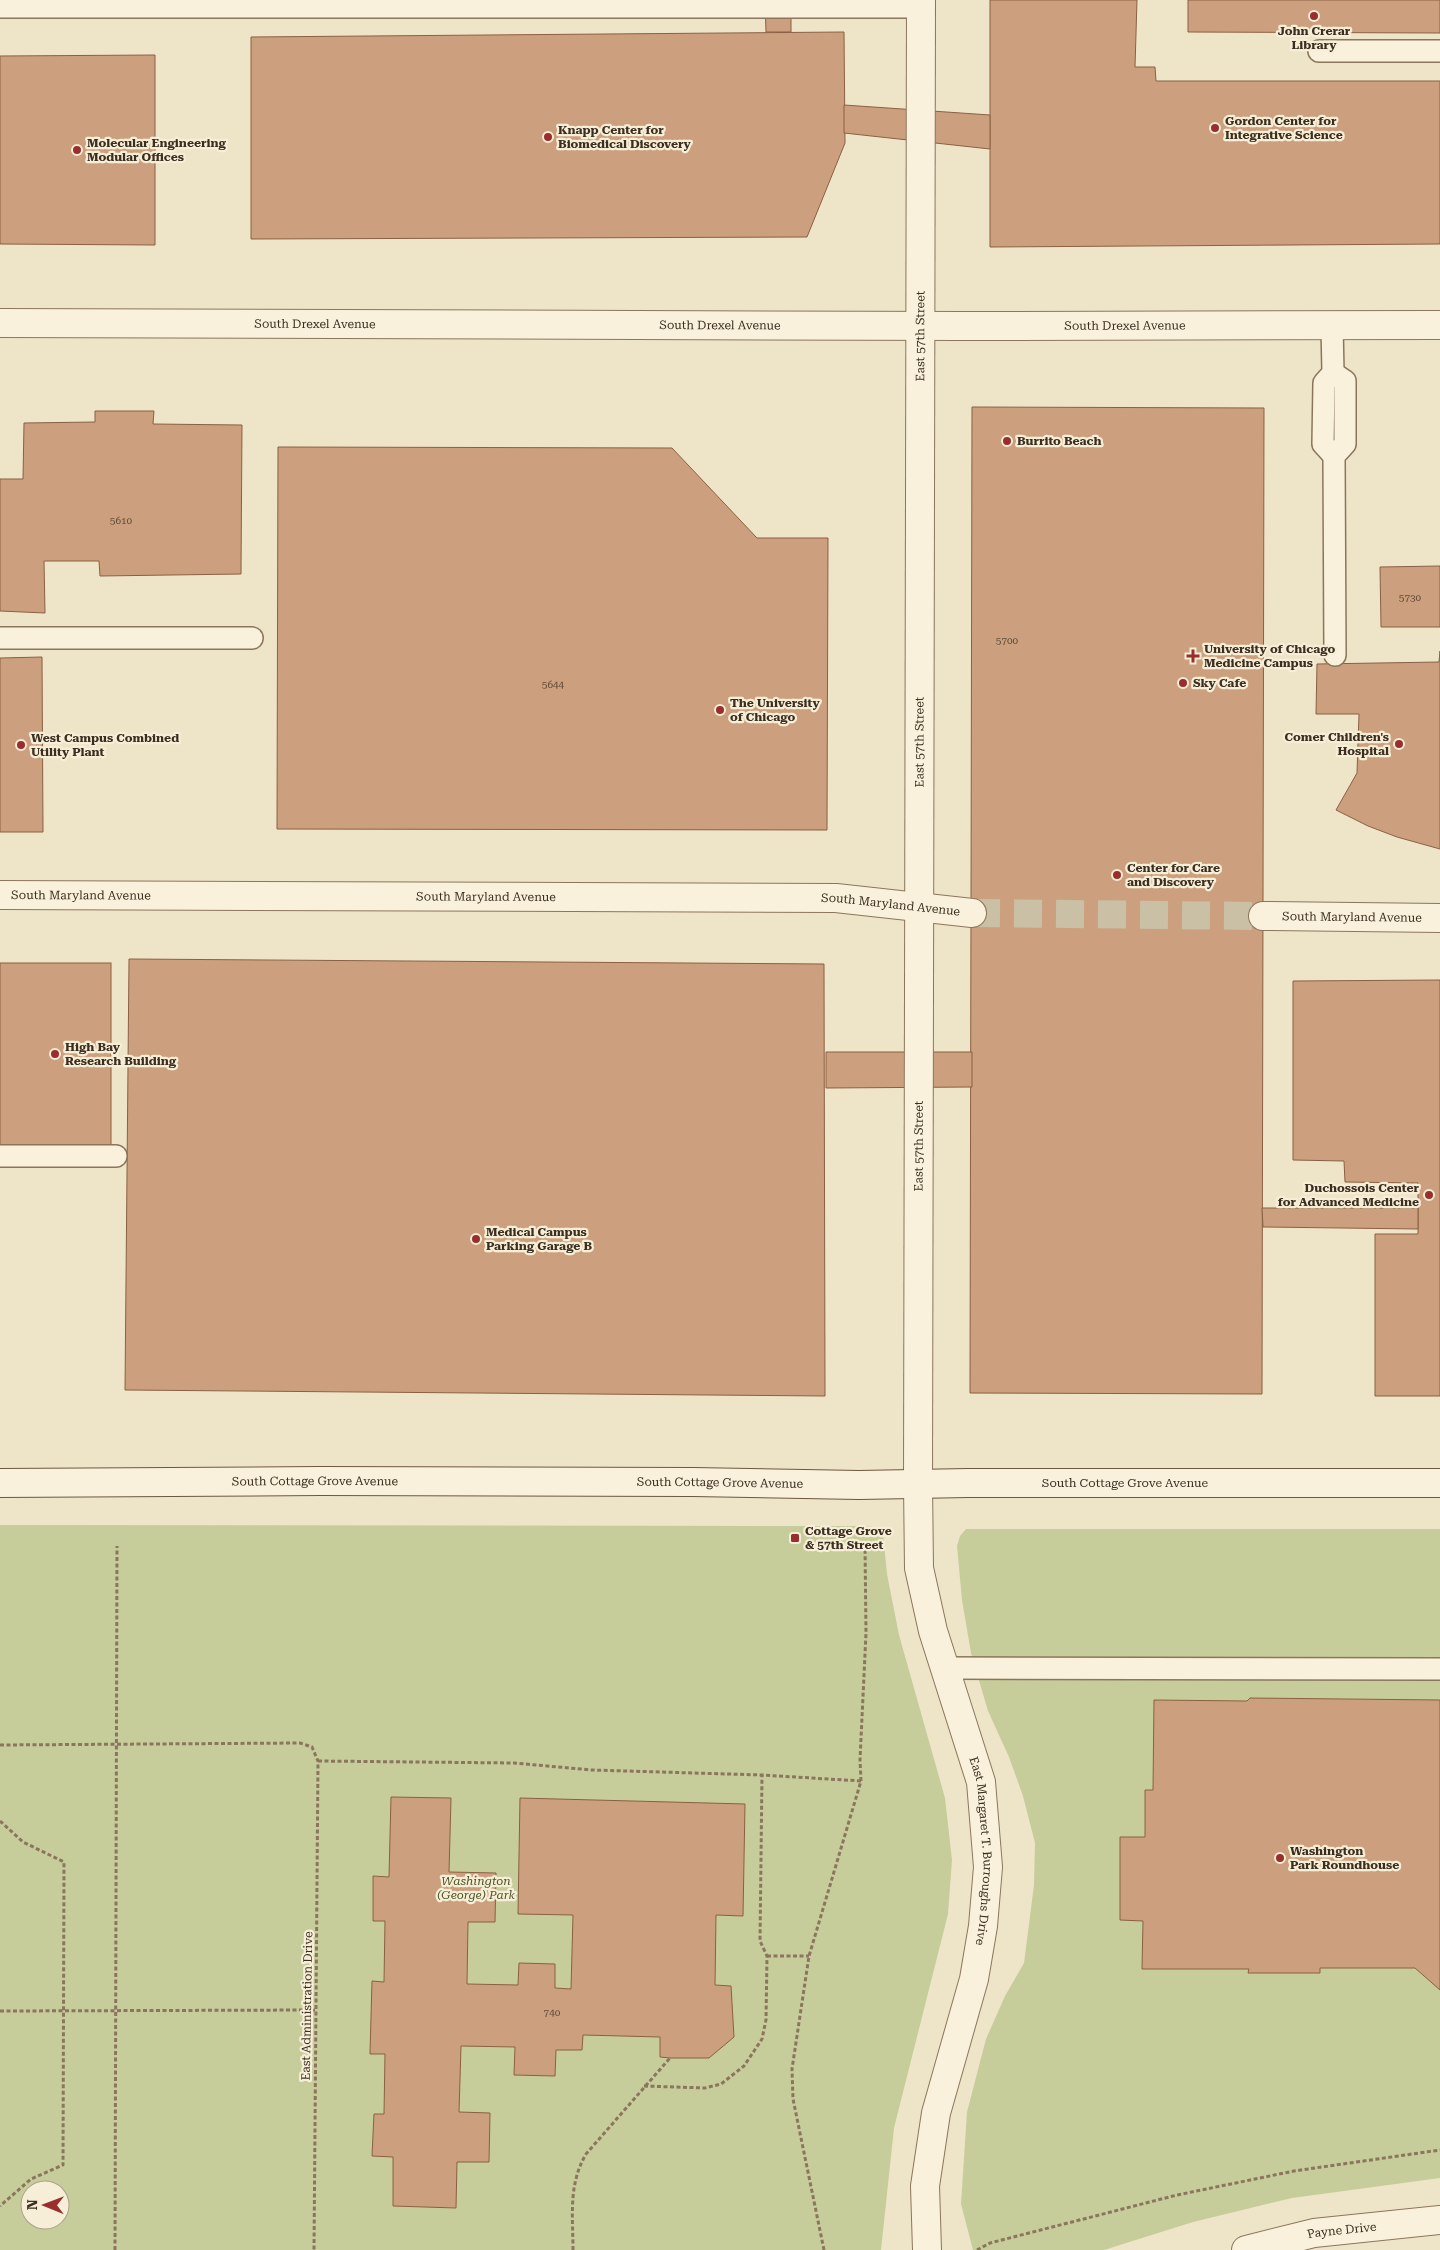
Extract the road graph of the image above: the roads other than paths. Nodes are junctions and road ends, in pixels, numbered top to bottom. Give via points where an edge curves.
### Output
1 (921, 4) edge
2 (0, 7) edge
3 (1319, 51) dead end
4 (1440, 51) edge
5 (0, 323) edge
6 (1332, 325) junction
7 (1440, 325) edge
8 (921, 326) junction
9 (0, 638) edge
10 (252, 638) dead end
11 (1335, 655) dead end
12 (0, 895) edge
13 (919, 908) junction
14 (972, 913) tunnel mouth
15 (1263, 916) tunnel mouth
16 (1440, 918) edge
17 (0, 1156) edge
18 (116, 1156) dead end
19 (0, 1483) edge
20 (918, 1484) junction
21 (1440, 1484) edge
22 (945, 1668) junction
23 (1440, 1669) edge
24 (1440, 2220) edge
25 (927, 2250) edge
26 (1246, 2250) edge

1 - 2 lane
1 - 8 street, East 57th Street
3 - 4 lane
5 - 8 street, South Drexel Avenue
6 - 7 street, South Drexel Avenue
6 - 8 street, South Drexel Avenue
6 - 11 lane via 1333,373 1345,381 1346,444 1334,456
8 - 13 street, East 57th Street
9 - 10 lane
12 - 13 street, South Maryland Avenue via 836,898
13 - 14 street, South Maryland Avenue
13 - 20 street, East 57th Street
15 - 16 street, South Maryland Avenue
17 - 18 lane
19 - 20 street, South Cottage Grove Avenue
20 - 21 street, South Cottage Grove Avenue
20 - 22 street, East Margaret T. Burroughs Drive via 919,1568
22 - 23 lane
22 - 25 street, East Margaret T. Burroughs Drive via 982,1782 988,1867 974,1979 936,2113 925,2186
24 - 26 street, Payne Drive via 1314,2232

